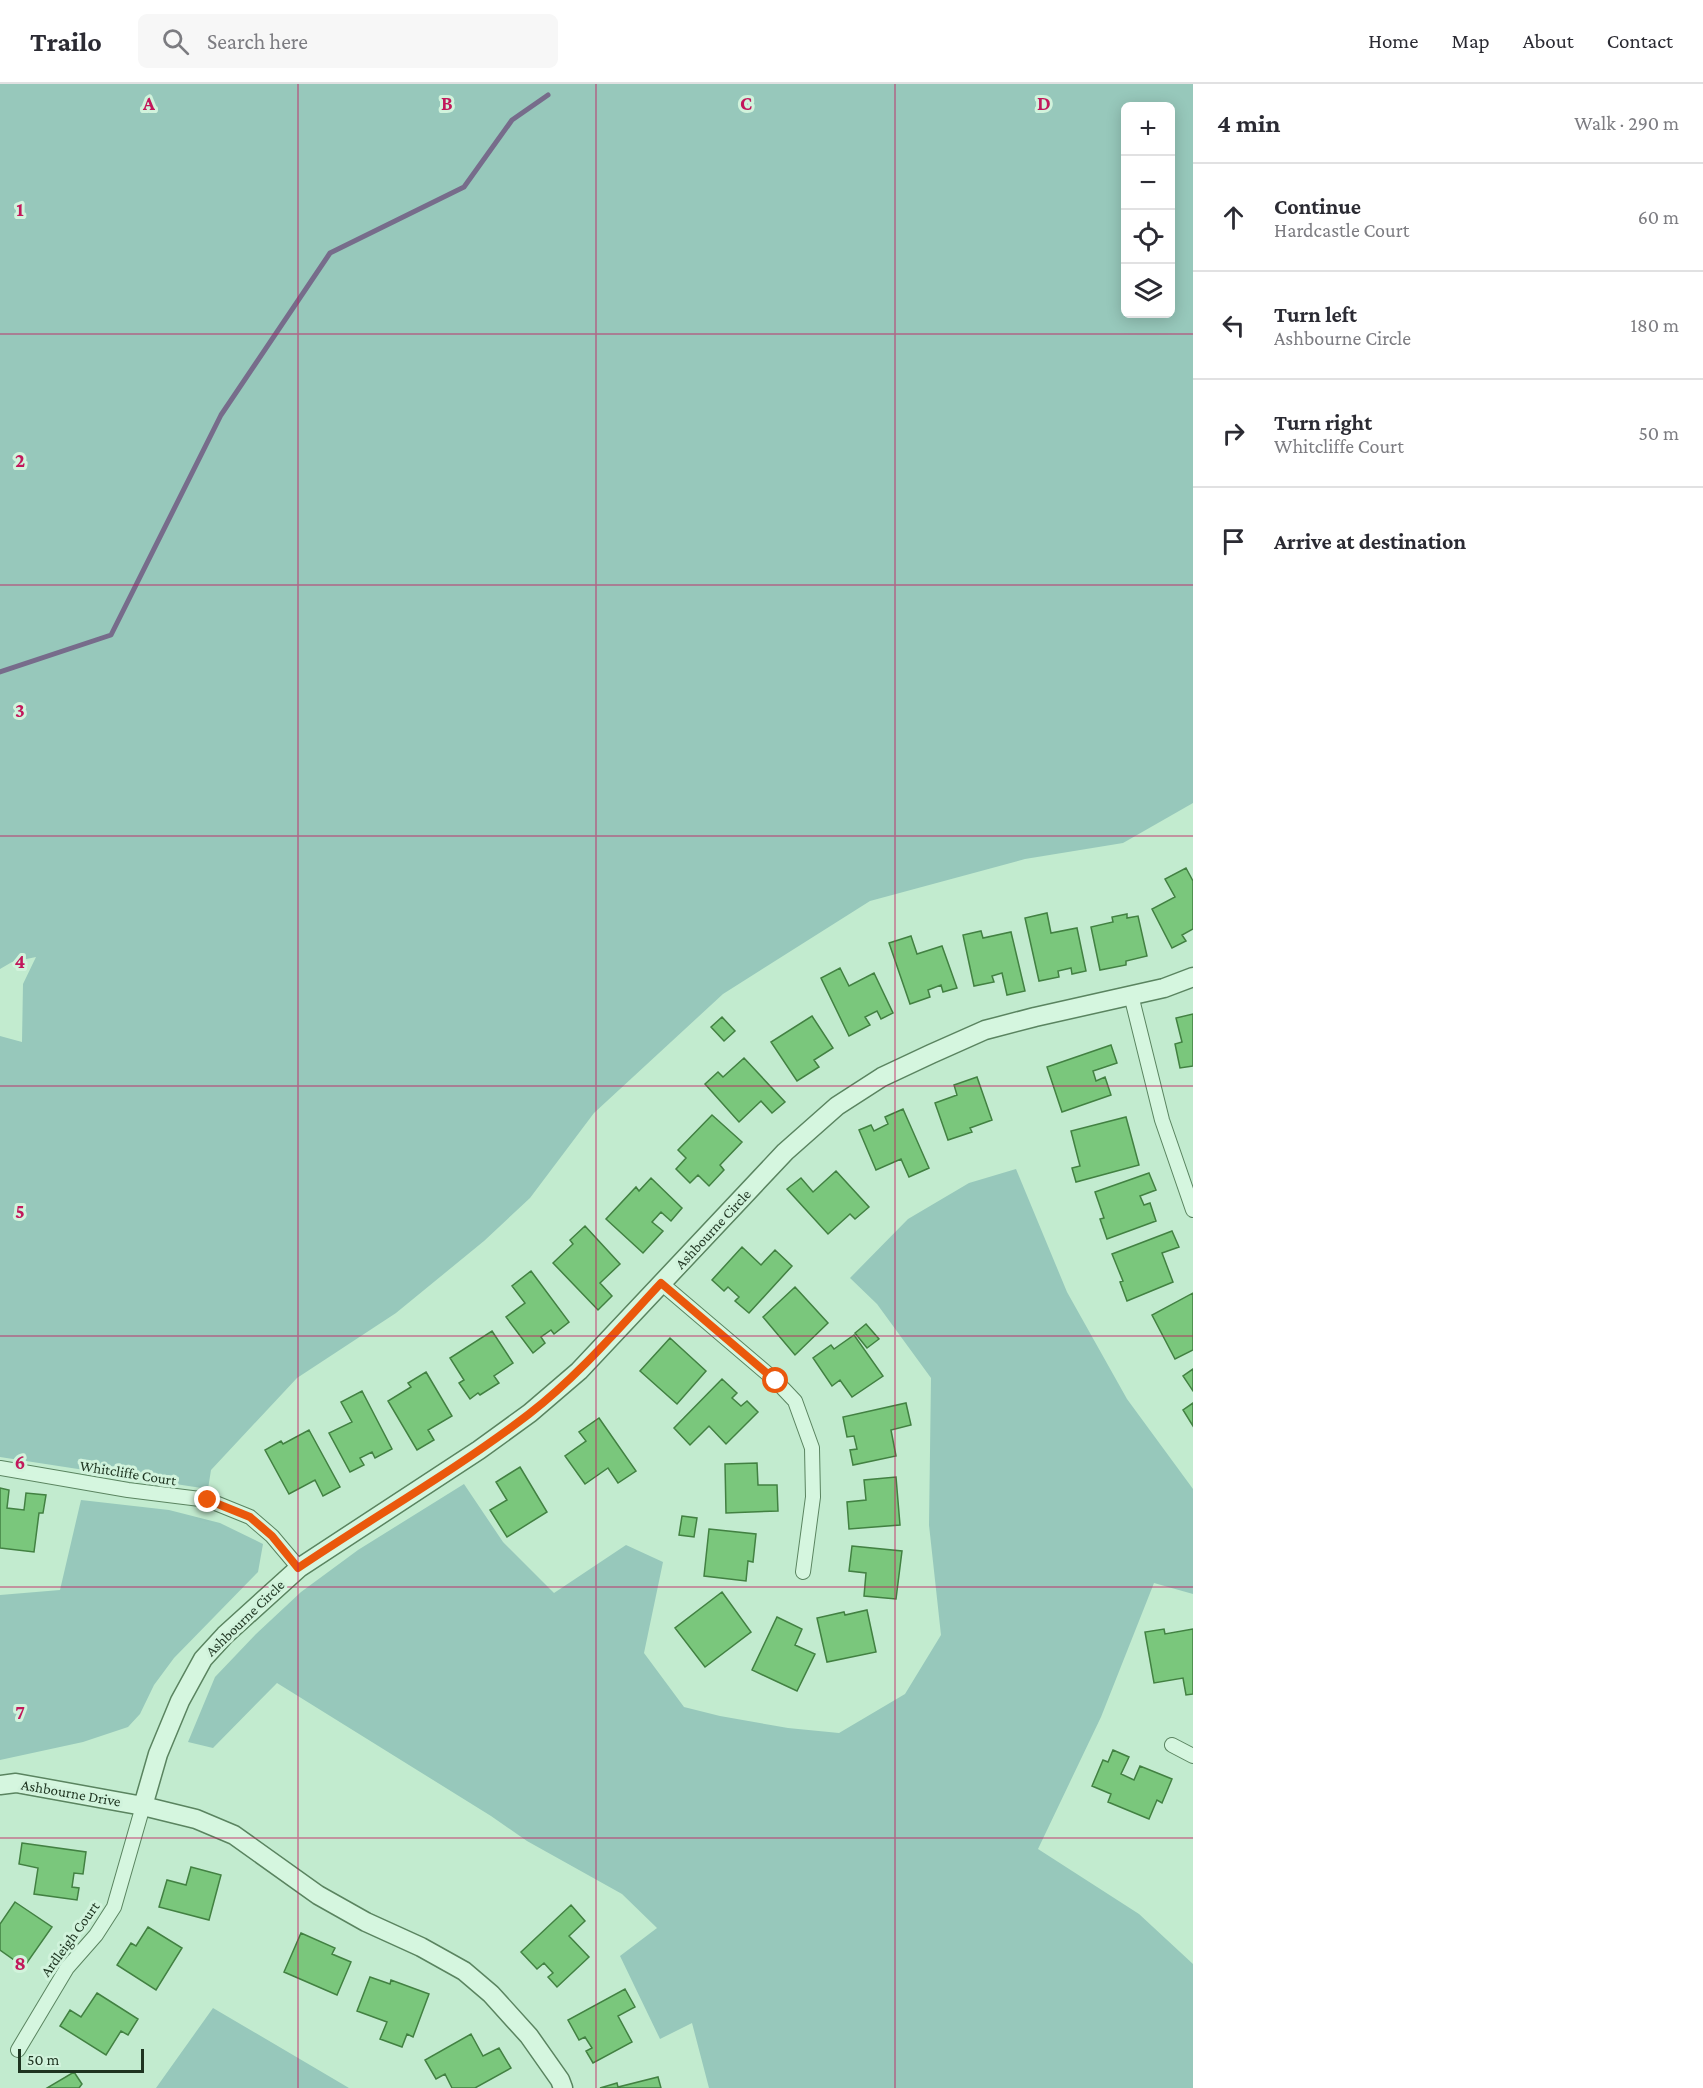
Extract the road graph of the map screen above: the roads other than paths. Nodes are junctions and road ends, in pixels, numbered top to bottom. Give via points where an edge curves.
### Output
1 (1193, 977) edge
2 (1131, 995) junction
3 (1193, 1210) edge
4 (661, 1283) junction
5 (0, 1468) edge
6 (298, 1568) junction
7 (803, 1572) dead end
8 (1172, 1745) dead end
9 (1193, 1756) edge
10 (0, 1785) edge
11 (143, 1806) junction
12 (18, 2050) dead end
13 (563, 2088) edge

1 - 2 street, Ashbourne Circle
2 - 3 street via 1162,1120
2 - 4 street, Ashbourne Circle via 986,1030 882,1077 837,1106 785,1152
4 - 6 street, Ashbourne Circle via 579,1371 530,1413
4 - 7 street via 795,1401 812,1448 813,1497
5 - 6 street, Whitcliffe Court via 208,1500 250,1517
6 - 11 street, Ashbourne Circle via 203,1659 158,1754
8 - 9 street
10 - 11 street, Ashbourne Drive via 16,1783
11 - 12 street, Ardleigh Court via 114,1907 67,1968
11 - 13 street via 234,1835 318,1895 464,1971 529,2036

